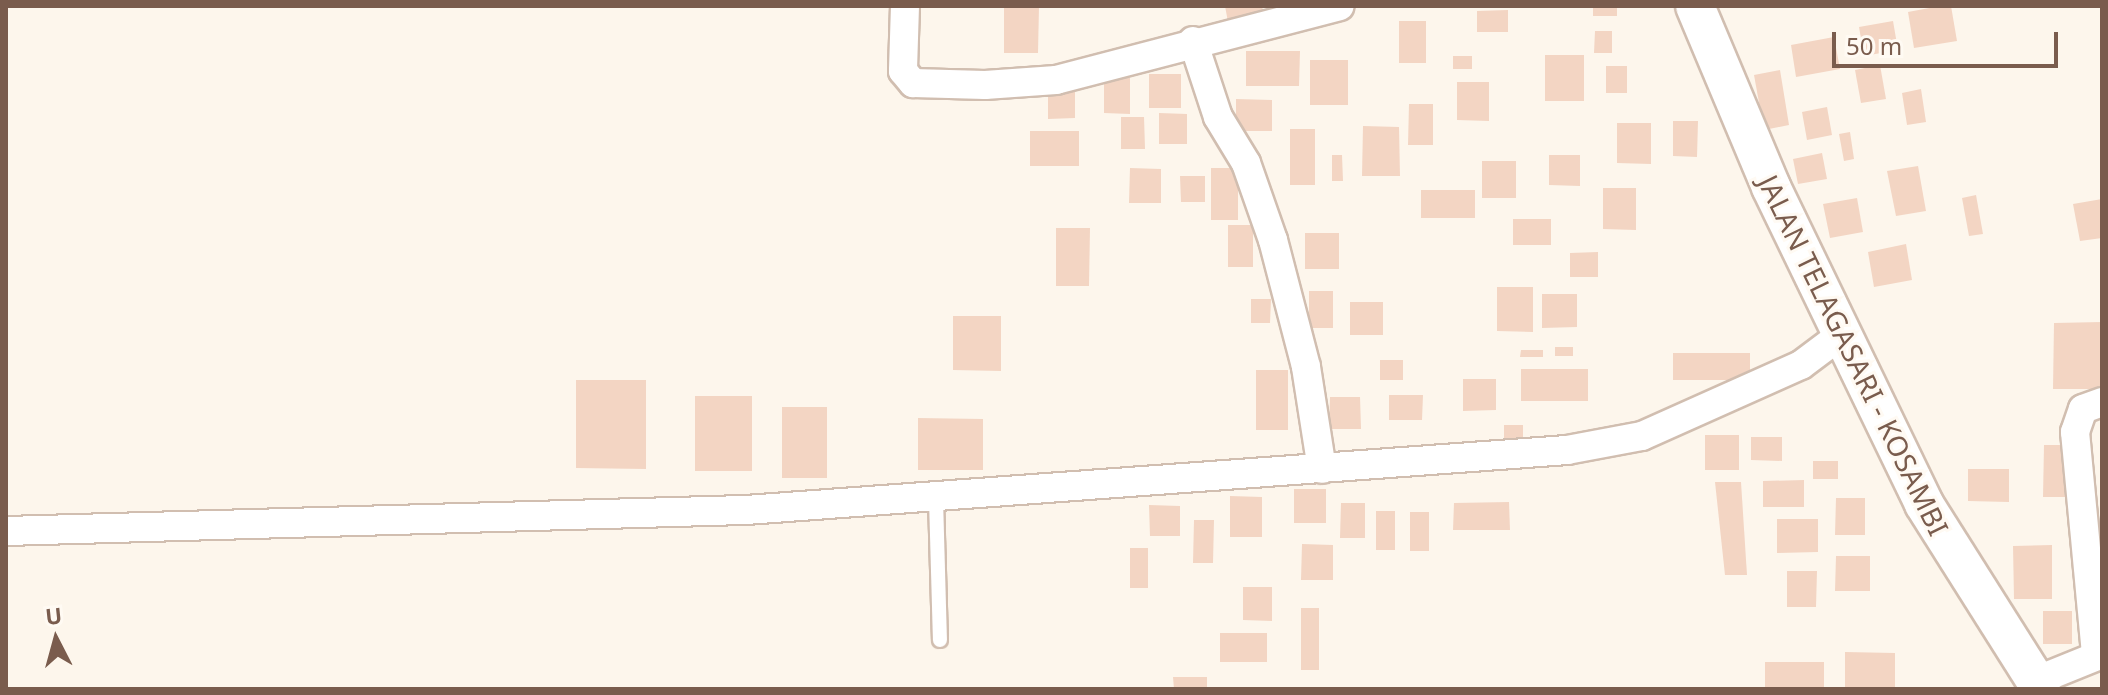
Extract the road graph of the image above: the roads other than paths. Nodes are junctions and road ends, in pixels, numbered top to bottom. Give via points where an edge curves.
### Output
1 (905, 6) edge
2 (1340, 6) edge
3 (1702, 8) edge
4 (1193, 41) junction
5 (1841, 335) junction
6 (2102, 402) edge
7 (1322, 469) junction
8 (936, 499) junction
9 (6, 531) edge
10 (940, 640) dead end
11 (2099, 654) edge
12 (2037, 686) edge

1 - 4 street via 903,71 913,83 1056,80
2 - 4 street
3 - 5 main road, JALAN TELAGASARI - KOSAMBI
4 - 7 street via 1218,117 1246,163 1273,240 1306,367
5 - 7 street via 1801,365 1642,436 1567,450
5 - 12 main road, JALAN TELAGASARI - KOSAMBI via 1938,529
6 - 11 street via 2083,409 2075,432
7 - 8 street
8 - 9 street via 558,518
8 - 10 lane
11 - 12 street

